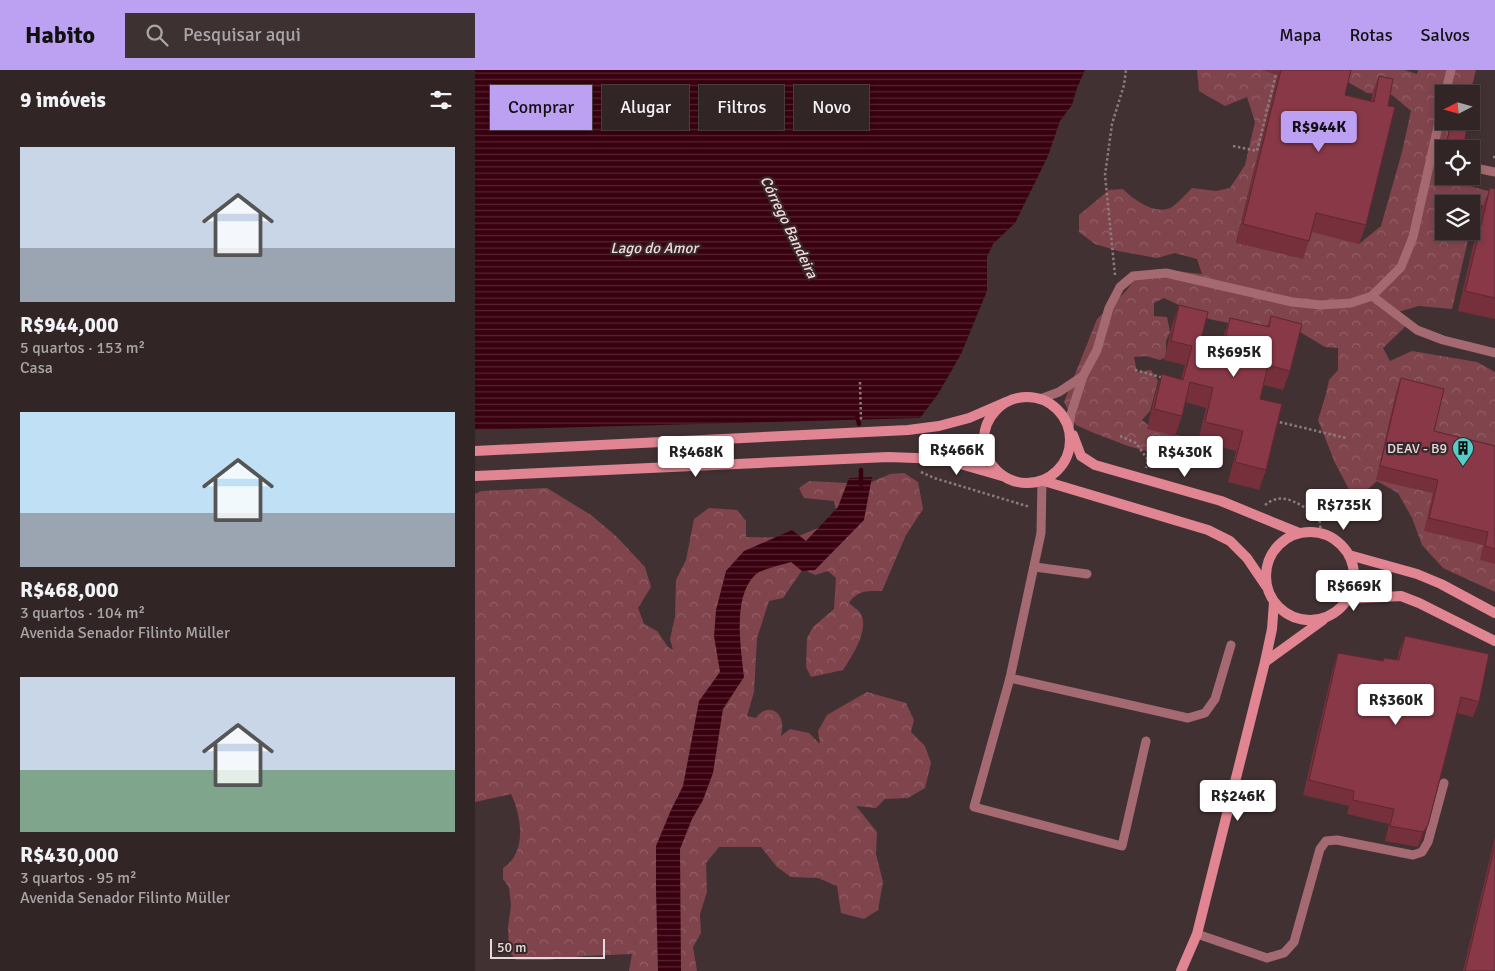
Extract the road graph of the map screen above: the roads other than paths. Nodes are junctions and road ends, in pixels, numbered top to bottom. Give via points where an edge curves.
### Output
1 (1451, 70) edge
2 (1447, 85) edge
3 (1437, 130) edge
4 (1431, 158) junction
5 (1435, 159) edge
6 (1480, 169) edge
7 (1495, 172) edge
8 (1372, 296) junction
9 (1495, 353) edge
10 (1083, 376) junction
11 (1040, 399) junction
12 (1006, 402) junction
13 (1069, 427) junction
14 (475, 451) edge
15 (475, 476) edge
16 (1002, 476) junction
17 (1043, 481) junction
18 (1299, 533) junction
19 (1349, 555) junction
20 (1035, 567) junction
21 (1087, 574) dead end
22 (1268, 589) junction
23 (1348, 599) junction
24 (1274, 602) junction
25 (1495, 613) edge
26 (1325, 618) junction
27 (1495, 641) edge
28 (1231, 644) dead end
29 (1265, 662) junction
30 (1010, 678) junction
31 (1146, 741) dead end
32 (1444, 783) edge
33 (1197, 934) junction
34 (1181, 971) edge

1 - 2 lane
3 - 4 lane
4 - 5 lane
4 - 8 lane via 1413,237 1401,267
6 - 7 lane
8 - 9 lane via 1417,330
8 - 10 lane via 1351,303 1321,305 1292,302 1166,273 1133,276 1120,287 1109,308 1097,350
10 - 11 lane via 1059,392
10 - 13 lane
11 - 12 main road via 1017,398
11 - 13 main road via 1060,411
12 - 14 main road via 969,418 908,430
12 - 16 main road via 987,424 984,438 992,466
13 - 17 main road via 1071,440 1064,464
13 - 18 main road via 1081,456 1095,465 1221,501
15 - 16 main road via 888,458 943,459
16 - 17 main road via 1030,484
17 - 20 lane via 1041,533
17 - 22 main road via 1208,530 1230,541 1247,558
18 - 19 main road via 1328,536
18 - 22 main road via 1275,548 1267,568
19 - 23 main road via 1354,585
19 - 25 main road via 1417,574
20 - 21 lane
20 - 30 lane
22 - 24 main road
23 - 26 main road via 1338,611
23 - 27 main road via 1401,596
24 - 26 main road via 1297,619
24 - 29 main road
26 - 29 main road
28 - 30 lane via 1215,699 1205,713 1188,718
29 - 33 main road
30 - 31 lane via 973,808 1121,846
32 - 33 lane via 1429,842 1422,852 1413,855 1337,840 1326,841 1320,849 1294,942 1284,953 1267,958
33 - 34 main road

